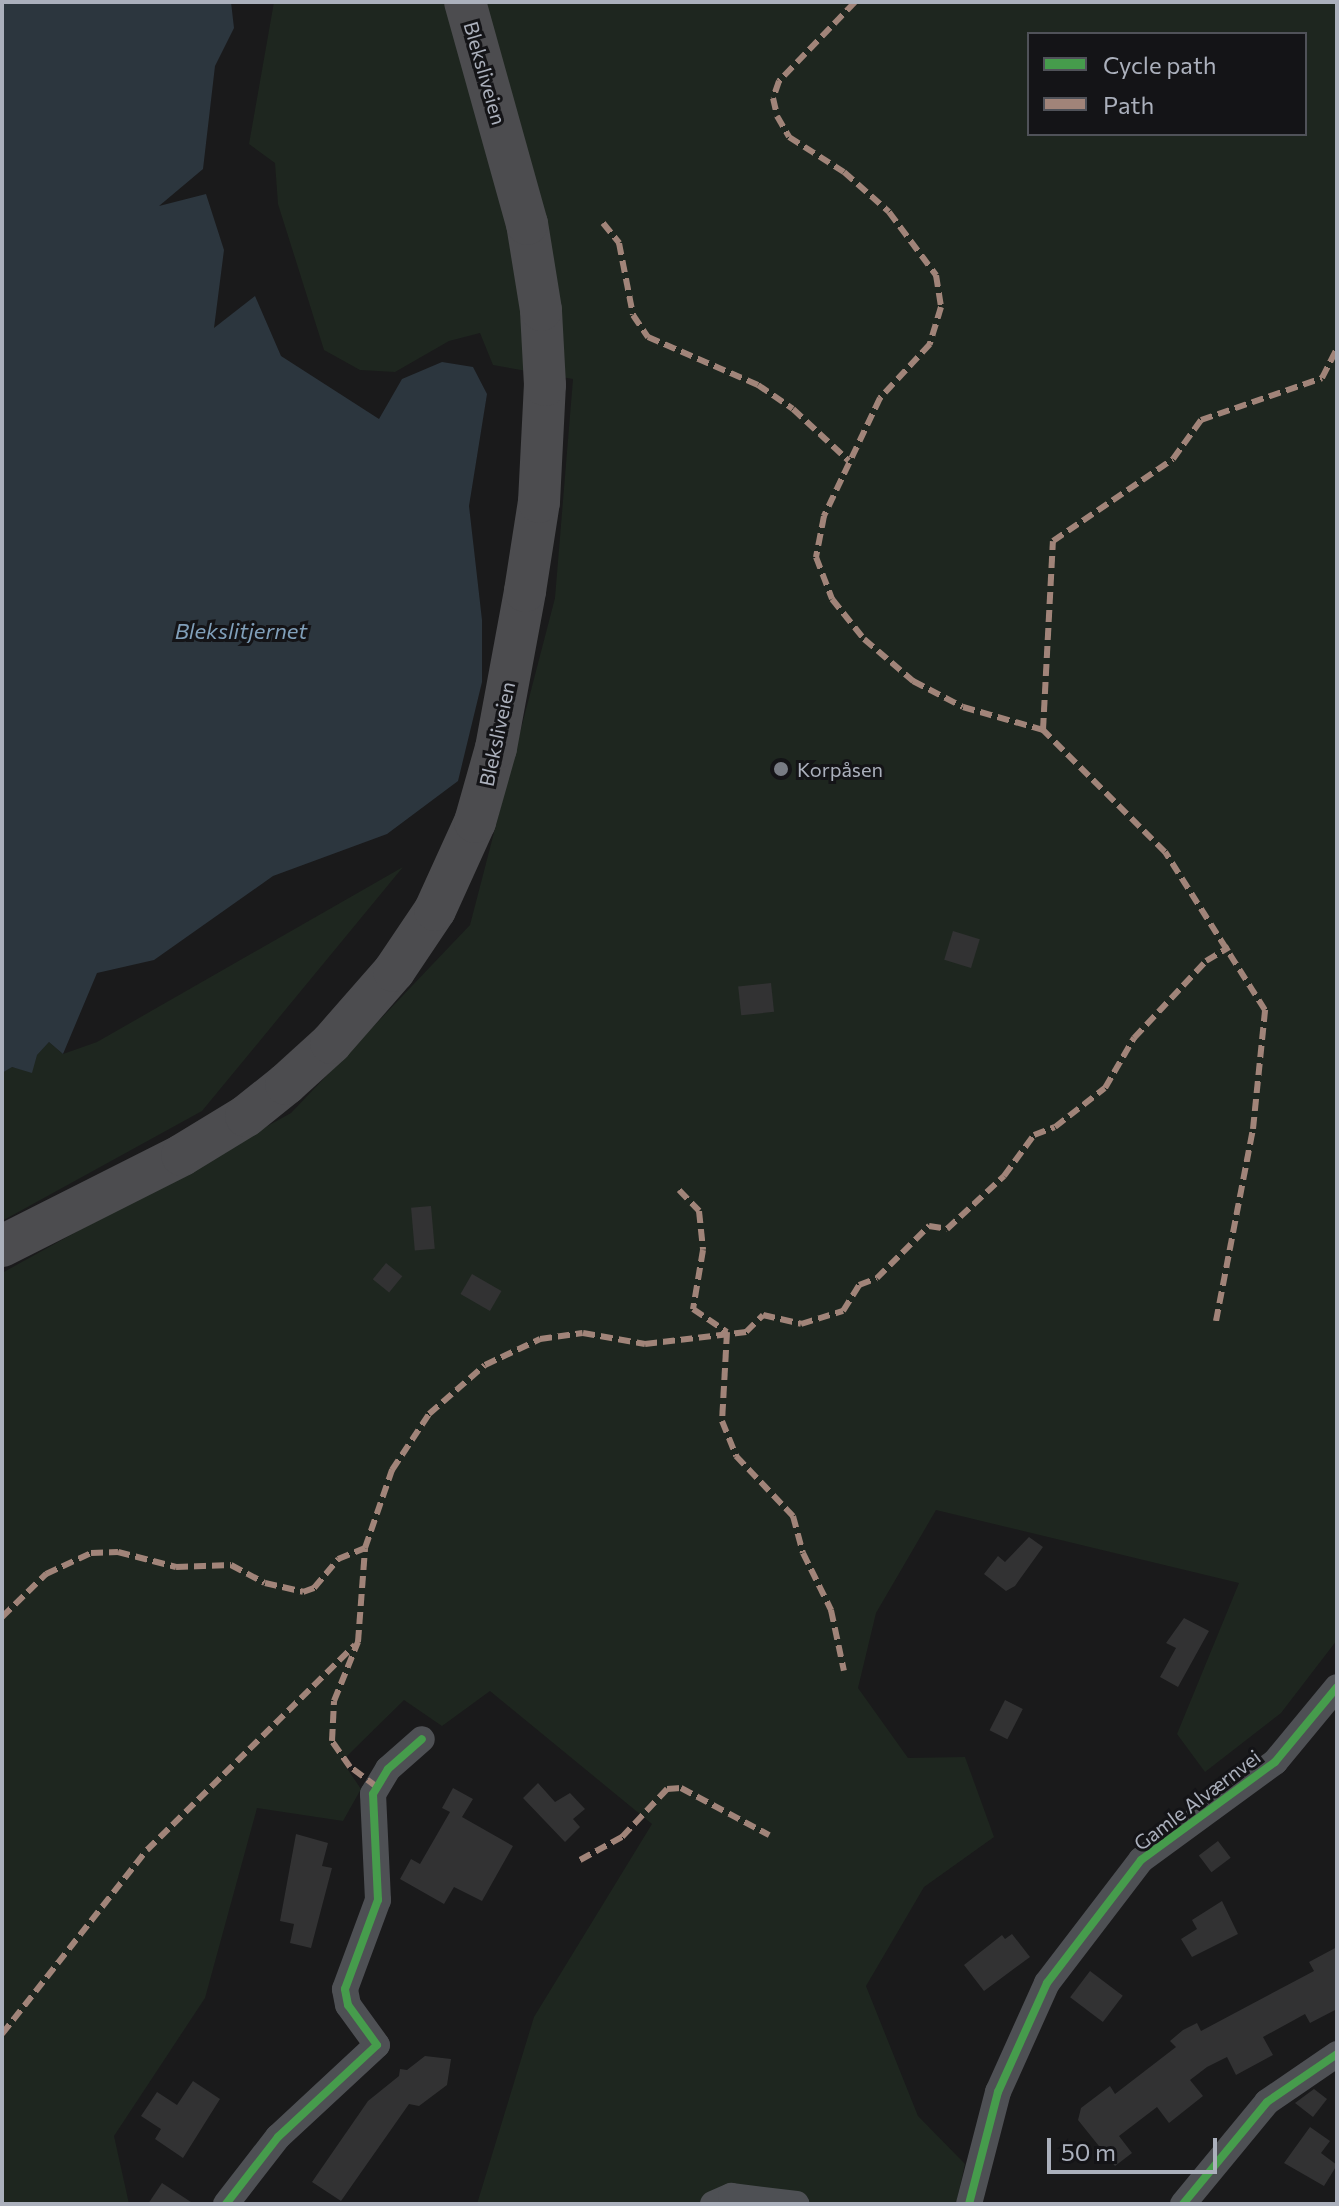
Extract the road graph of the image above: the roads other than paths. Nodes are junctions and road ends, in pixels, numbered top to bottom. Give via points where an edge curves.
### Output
1 (465, 2) edge
2 (2, 1246) edge
3 (1337, 1687) edge
4 (422, 1739) dead end
5 (1337, 2054) edge
6 (226, 2204) edge
7 (713, 2204) edge
8 (797, 2204) edge
9 (969, 2204) edge
10 (1183, 2204) edge

1 - 2 main road, Bleksliveien via 527,224 541,310 545,385 539,502 525,591 496,748 470,835 435,910 394,971 331,1043 286,1084 182,1155
3 - 9 street, Gamle Alværnvei via 1275,1762 1141,1860 1047,1983 998,2092
4 - 6 street via 388,1769 373,1794 378,1900 345,1989 348,2005 377,2045 278,2137
5 - 10 street via 1267,2102
7 - 8 street via 731,2196

